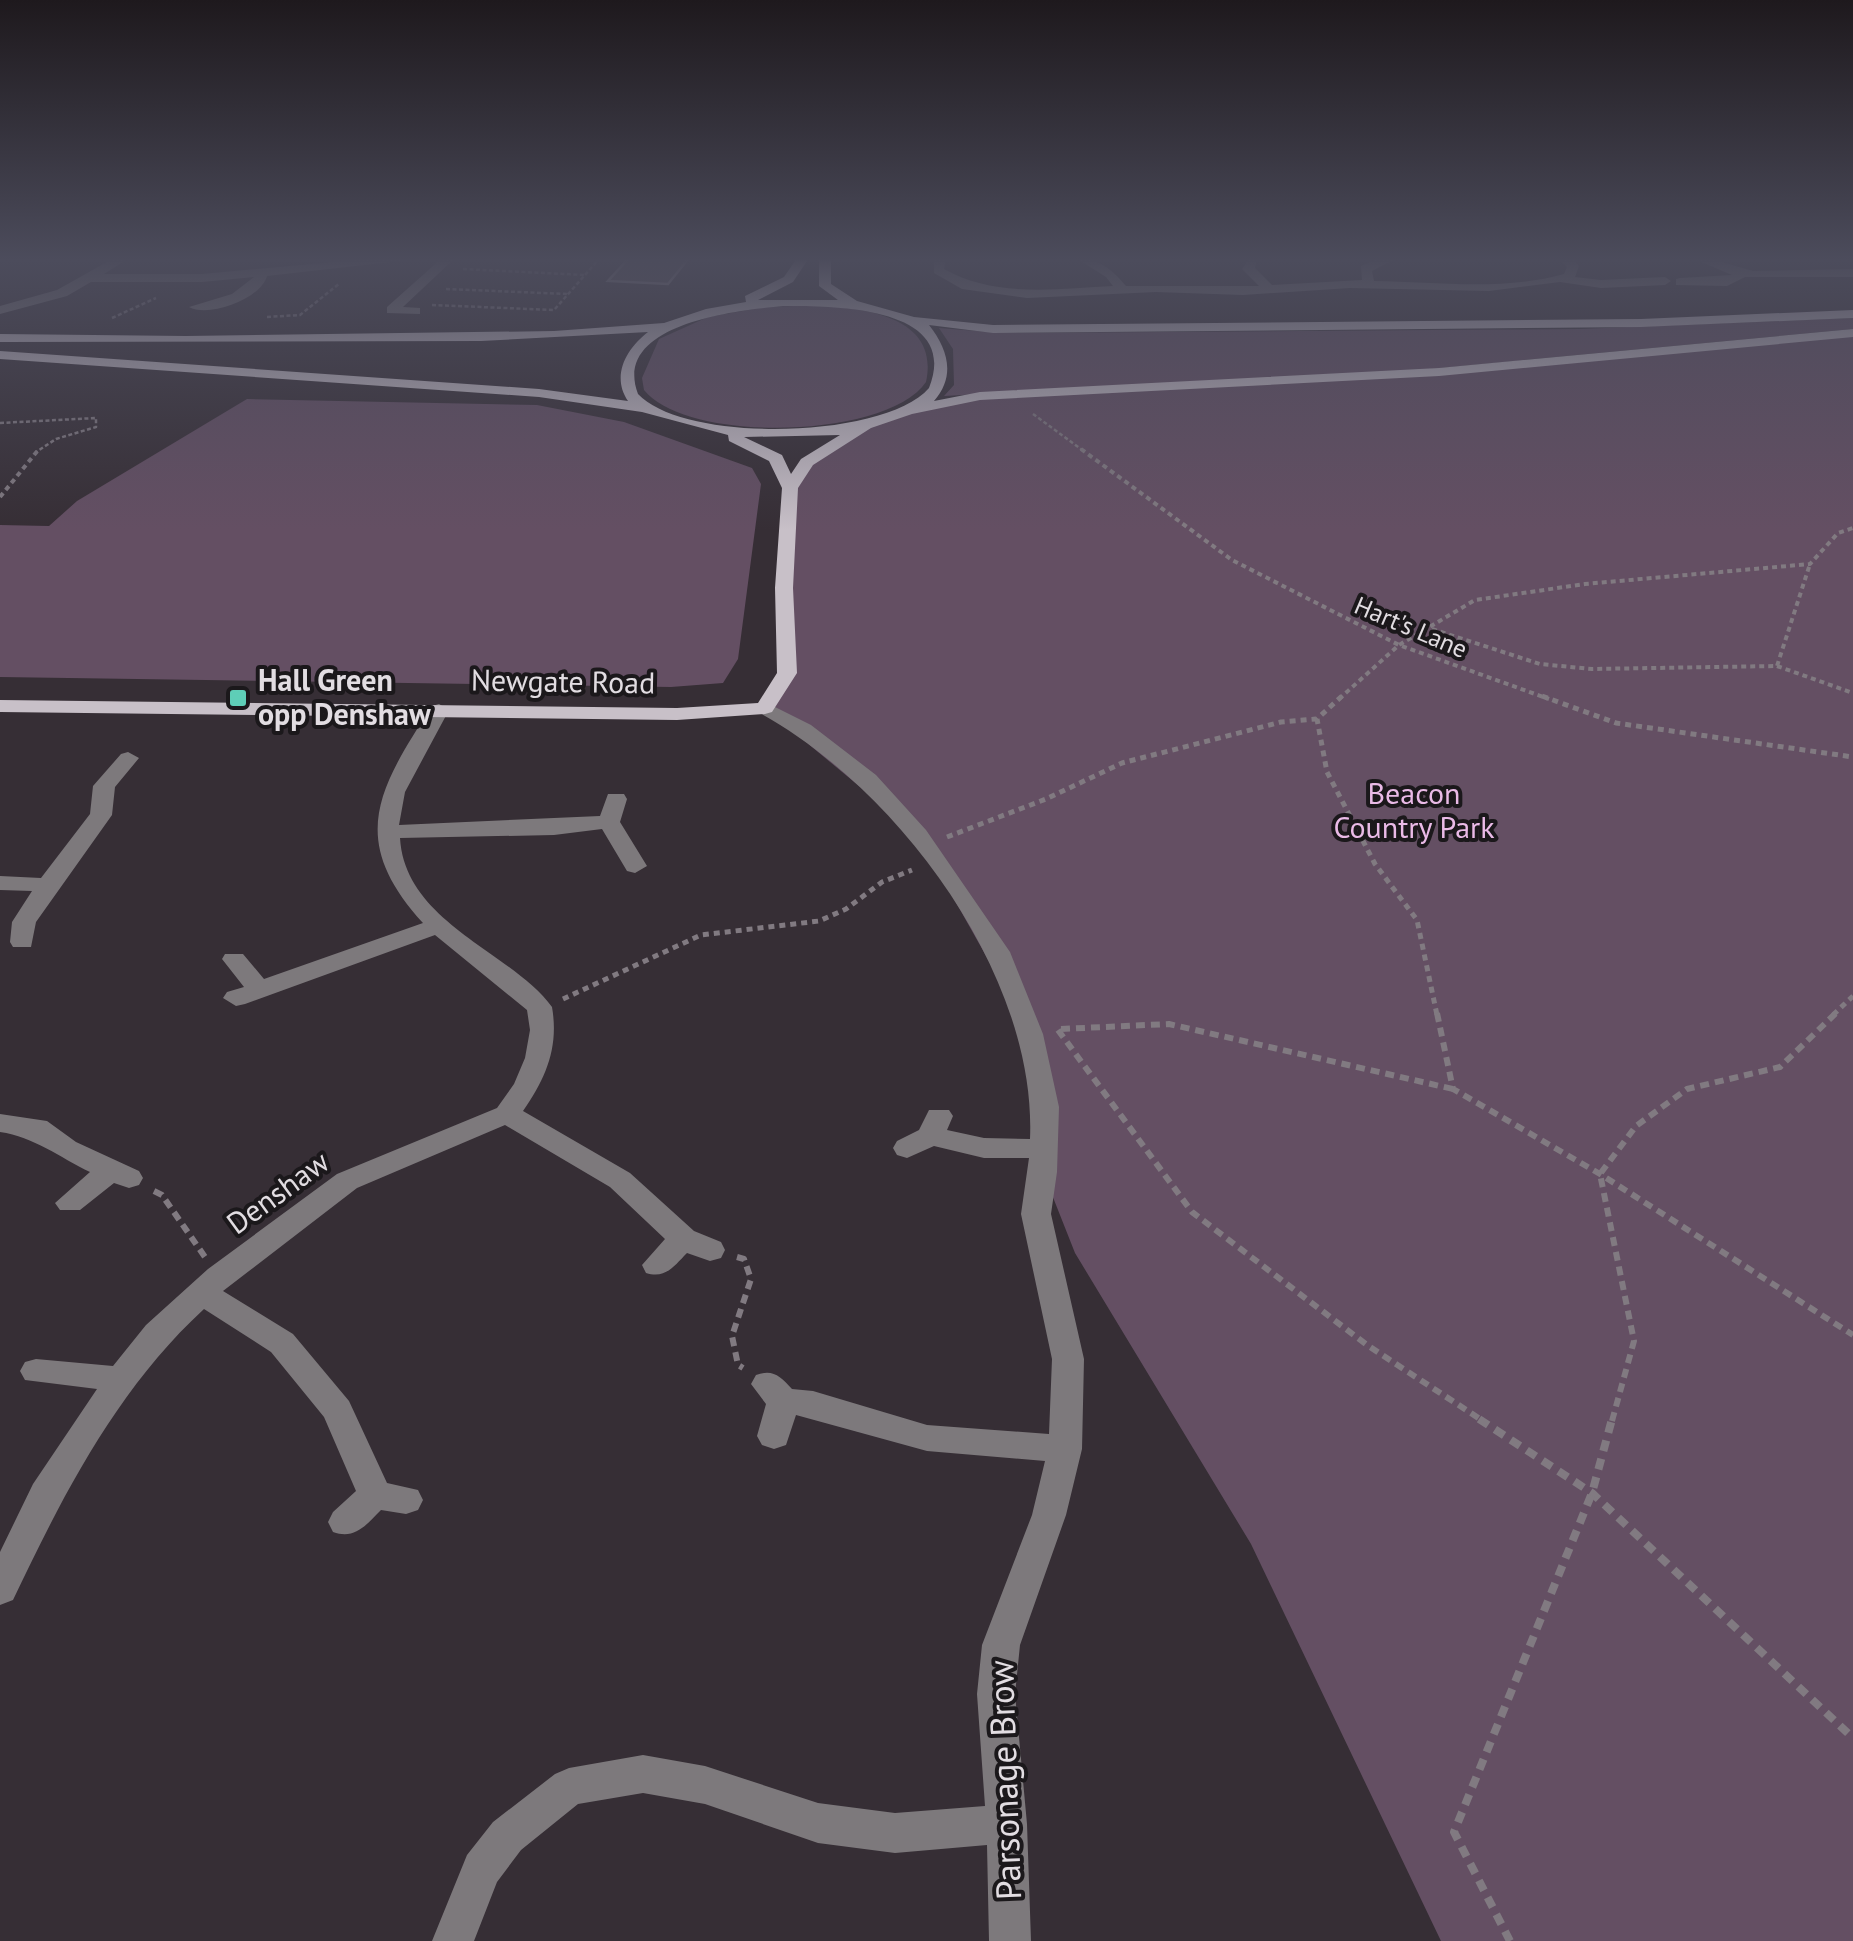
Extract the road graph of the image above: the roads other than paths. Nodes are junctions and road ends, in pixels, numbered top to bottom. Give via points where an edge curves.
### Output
1 (641, 349) edge
2 (940, 349) edge
3 (1681, 349) edge
4 (0, 355) edge
5 (644, 408) junction
6 (904, 411) junction
7 (870, 422) junction
8 (706, 428) junction
9 (790, 488) junction
10 (0, 706) edge
11 (765, 708) junction
12 (439, 710) junction
13 (130, 765) dead end
14 (389, 832) junction
15 (636, 866) dead end
16 (0, 883) edge
17 (48, 885) junction
18 (438, 926) junction
19 (22, 942) dead end
20 (234, 958) dead end
21 (507, 1114) junction
22 (0, 1123) edge
23 (926, 1133) dead end
24 (1044, 1149) junction
25 (70, 1202) dead end
26 (657, 1265) dead end
27 (210, 1285) junction
28 (36, 1372) dead end
29 (121, 1378) junction
30 (774, 1436) dead end
31 (1066, 1449) junction
32 (346, 1522) dead end
33 (0, 1589) edge
34 (1006, 1824) junction
35 (453, 1941) edge
36 (1010, 1941) edge

1 - 5 main road via 627,385
2 - 6 main road via 940,380 926,399
3 - 6 main road via 1439,372 1014,394
4 - 5 main road via 539,393
5 - 8 main road
6 - 7 main road
7 - 8 main road via 794,432
7 - 9 main road via 807,462
8 - 9 main road via 776,458
9 - 11 main road via 787,673
10 - 12 main road, Newgate Road
11 - 12 main road, Newgate Road via 727,714
11 - 24 street, Parsonage Brow via 804,729 868,780 933,855 998,952 1030,1034 1045,1107
12 - 14 street via 387,812
13 - 17 street via 104,786 102,815
14 - 15 street via 554,828 612,811
14 - 18 street via 392,863
16 - 17 street
17 - 19 street via 24,922
18 - 20 street via 248,994
18 - 21 street via 539,1007 538,1058
21 - 26 street via 620,1180 696,1245
21 - 27 street, Denshaw via 347,1181
22 - 25 street via 37,1128 120,1174
23 - 24 street via 984,1148
24 - 31 street, Parsonage Brow via 1036,1214 1068,1359
27 - 29 street, Denshaw
27 - 32 street via 282,1343 337,1410 390,1498
28 - 29 street
29 - 33 street, Denshaw via 45,1494
30 - 31 street via 775,1392 927,1438
31 - 34 street, Parsonage Brow via 1001,1645 996,1694
34 - 35 street via 895,1834 818,1824 705,1785 643,1774 570,1787 507,1836 482,1869
34 - 36 street, Parsonage Brow

